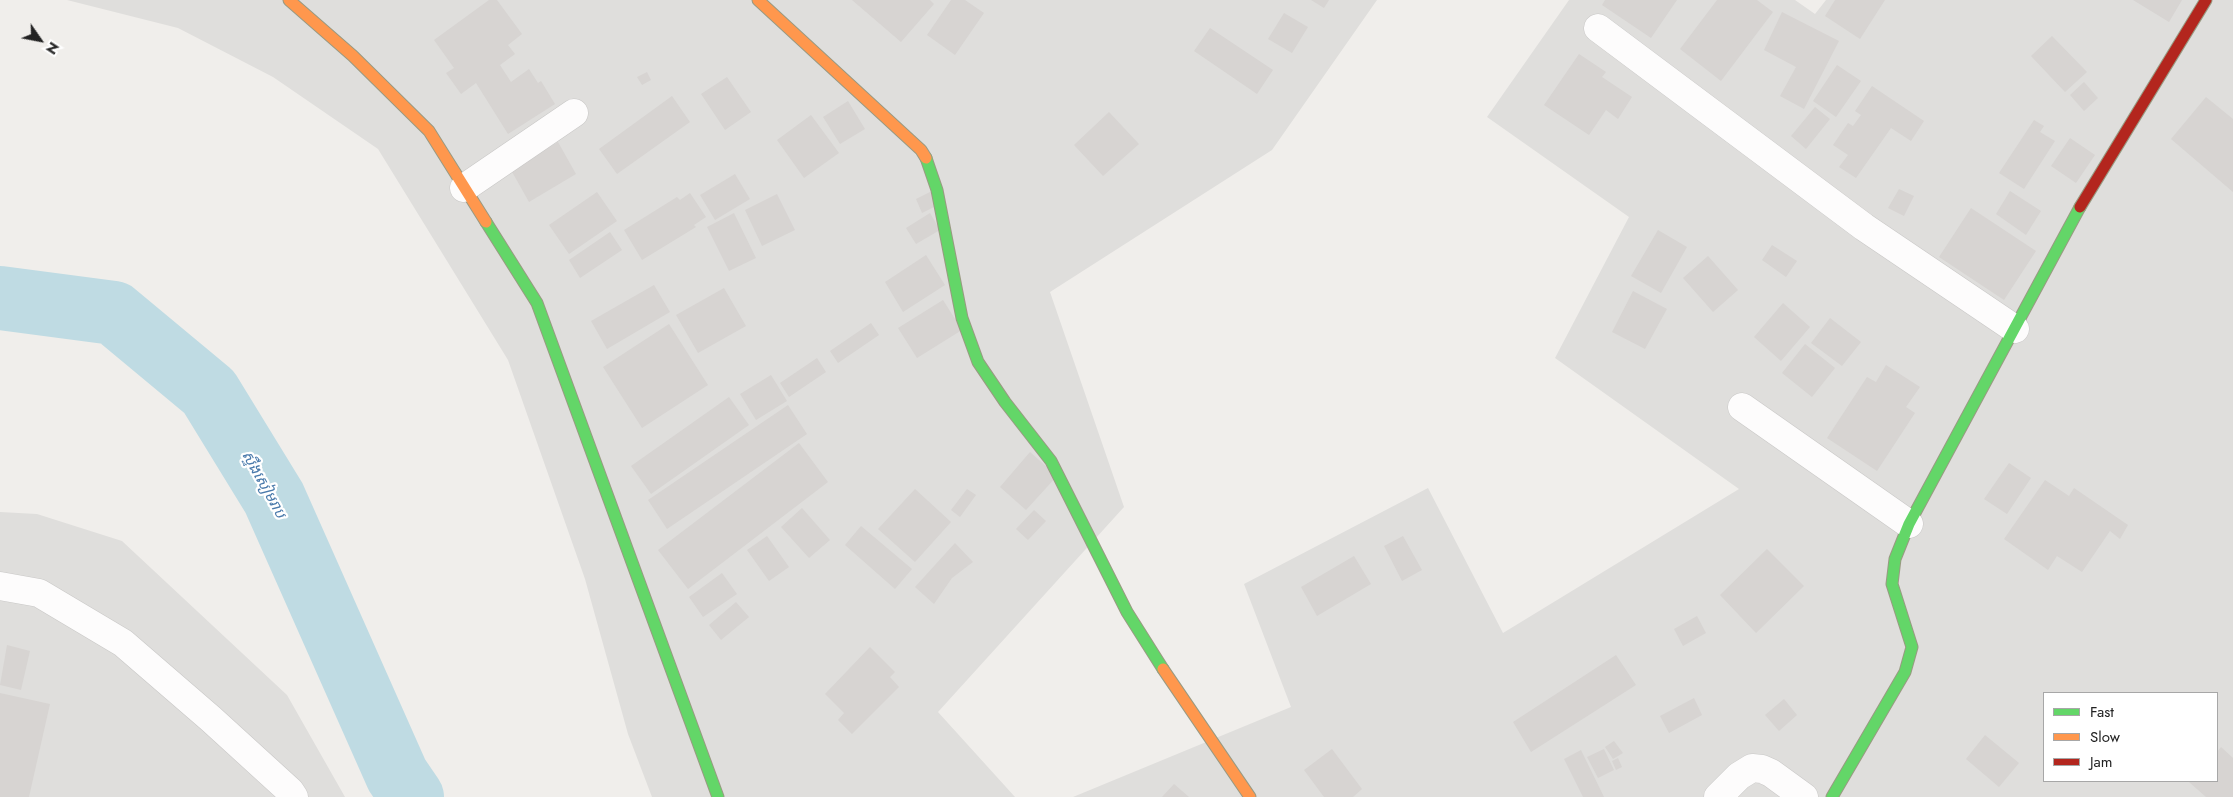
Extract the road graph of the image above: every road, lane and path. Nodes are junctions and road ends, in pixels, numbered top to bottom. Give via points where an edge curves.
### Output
1 (289, 0) edge
2 (758, 0) edge
3 (2206, 0) edge
4 (1598, 28) dead end
5 (574, 113) dead end
6 (464, 188) junction
7 (2015, 330) junction
8 (1742, 407) dead end
9 (1908, 524) junction
10 (0, 586) edge
11 (294, 797) edge
12 (718, 797) edge
13 (1250, 797) edge
14 (1718, 797) edge
15 (1804, 797) edge
16 (1832, 797) edge

1 - 6 street via 353,56 429,131
2 - 13 street via 921,150 937,190 962,318 978,362 1051,461 1127,612 1182,700
3 - 7 street via 2091,186
4 - 7 street via 1864,227
5 - 6 street
6 - 12 street via 537,303
7 - 9 street
8 - 9 street
9 - 16 street via 1895,558 1892,584 1912,647 1905,672
10 - 11 street via 40,593 123,643 219,726
14 - 15 street via 1752,768 1771,773

